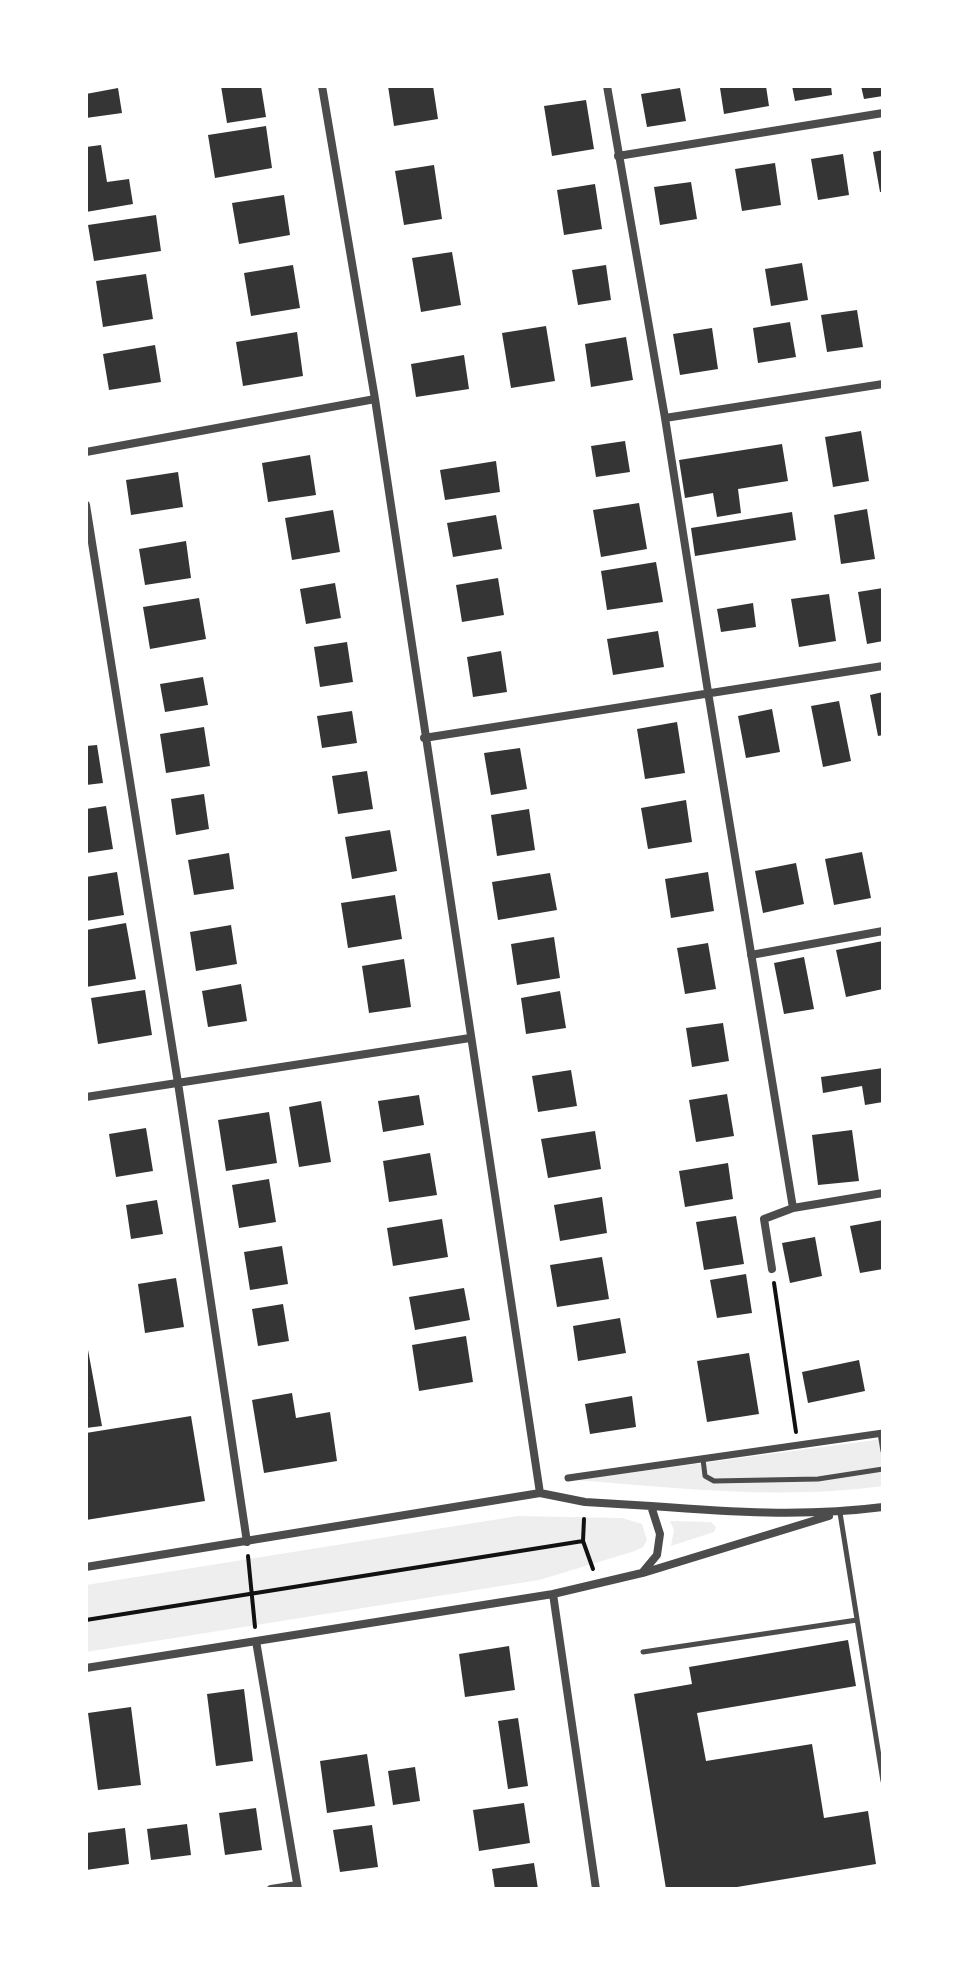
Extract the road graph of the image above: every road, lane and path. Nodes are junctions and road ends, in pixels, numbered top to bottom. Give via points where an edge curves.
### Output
1 (322, 86) edge
2 (607, 86) edge
3 (883, 113) edge
4 (618, 156) junction
5 (883, 384) edge
6 (375, 399) junction
7 (665, 418) junction
8 (86, 452) edge
9 (86, 505) edge
10 (883, 666) edge
11 (708, 692) junction
12 (424, 738) junction
13 (883, 931) edge
14 (751, 955) junction
15 (470, 1038) junction
16 (178, 1083) junction
17 (86, 1097) edge
18 (883, 1193) edge
19 (793, 1208) junction
20 (772, 1269) joint
21 (882, 1433) edge
22 (798, 1445) junction
23 (883, 1451) edge
24 (703, 1458) junction
25 (883, 1469) edge
26 (568, 1478) dead end
27 (540, 1493) junction
28 (585, 1502) junction
29 (651, 1506) junction
30 (883, 1507) edge
31 (840, 1513) junction
32 (583, 1541) junction
33 (247, 1542) junction
34 (86, 1567) edge
35 (642, 1573) junction
36 (598, 1584) junction
37 (252, 1594) junction
38 (553, 1594) junction
39 (86, 1620) edge
40 (857, 1620) junction
41 (256, 1641) junction
42 (643, 1652) dead end
43 (86, 1668) edge
44 (883, 1781) edge
45 (297, 1887) edge
46 (271, 1889) edge
47 (596, 1889) edge

1 - 6 street
2 - 4 street
3 - 4 street
4 - 7 street
5 - 7 street
6 - 8 street
6 - 12 street
7 - 11 street
9 - 16 street
10 - 11 street
11 - 12 street
11 - 14 street
12 - 15 street
13 - 14 street
14 - 19 street
15 - 16 street
15 - 27 street
16 - 17 street
16 - 33 street
18 - 19 street
19 - 20 street via 764,1219
20 - 22 path
21 - 22 street
21 - 23 lane
22 - 24 street
24 - 25 lane via 705,1476 714,1481 818,1479
24 - 26 street
27 - 28 street
27 - 33 street
28 - 29 street
28 - 32 path
29 - 31 street via 753,1514
29 - 35 street via 660,1534 657,1555
30 - 31 street
31 - 35 street
31 - 40 lane
32 - 36 path
32 - 37 path
33 - 34 street
33 - 37 path
35 - 36 street
36 - 38 street
37 - 39 path
37 - 41 path
38 - 41 street
38 - 47 street
40 - 42 lane
40 - 44 lane
41 - 43 street
41 - 45 street
45 - 46 street

